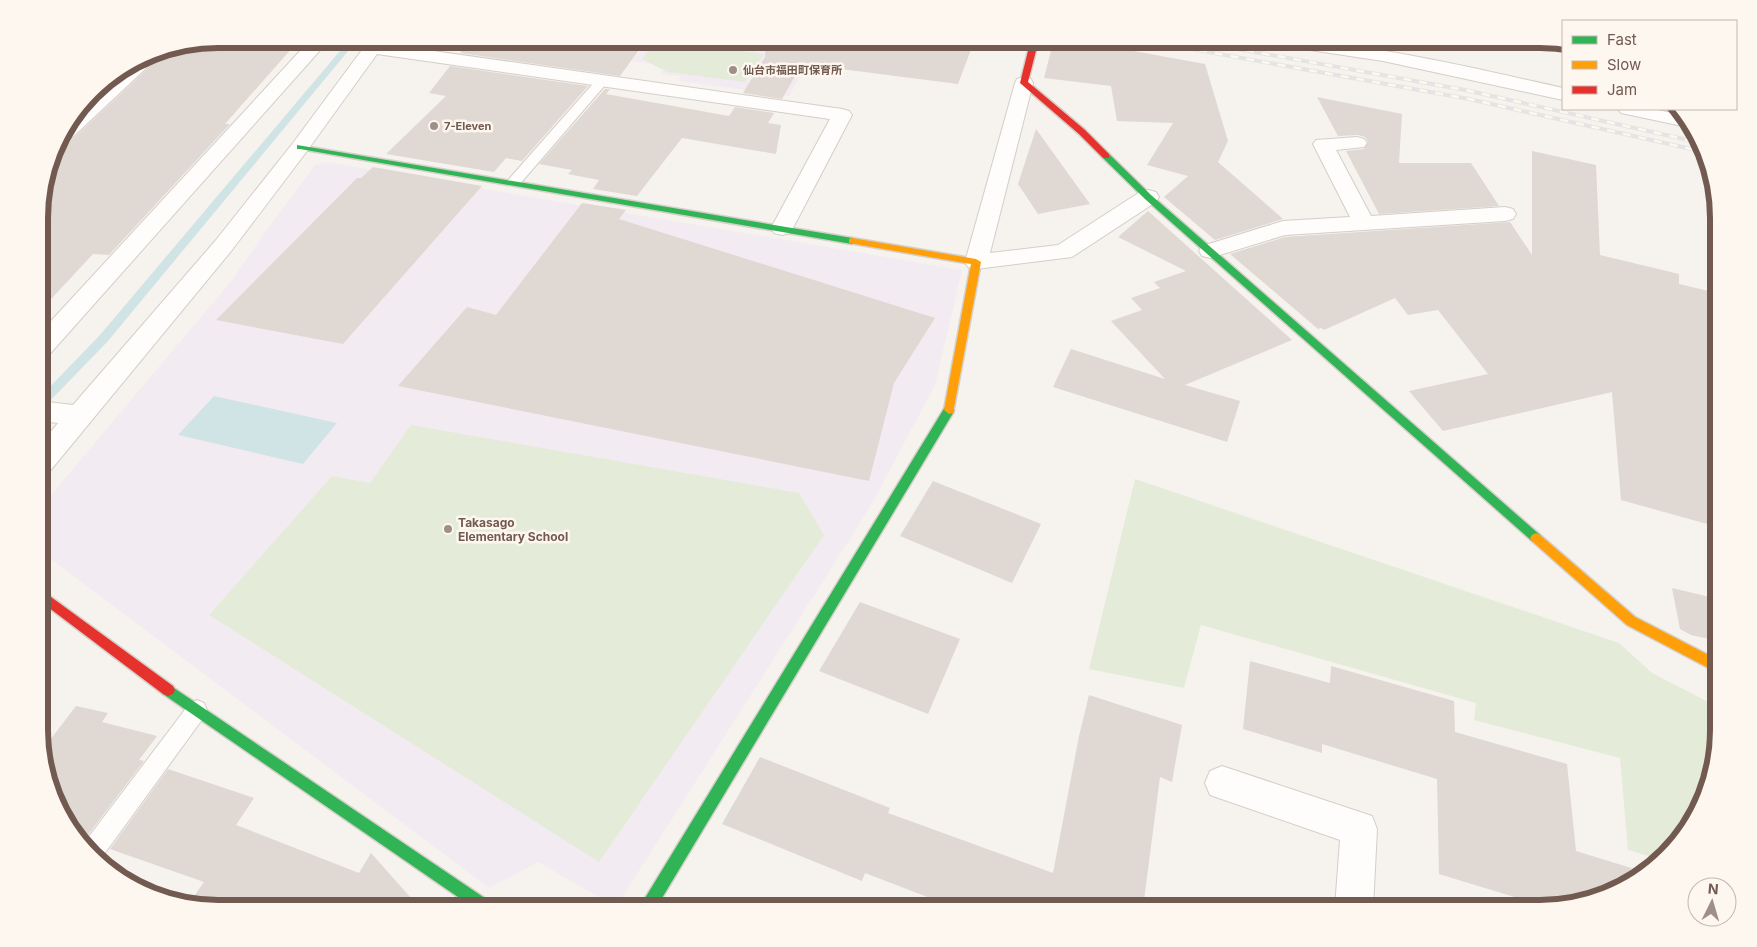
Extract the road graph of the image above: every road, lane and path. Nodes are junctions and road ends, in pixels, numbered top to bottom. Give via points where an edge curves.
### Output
1 (313, 48) edge
2 (372, 48) edge
3 (406, 48) edge
4 (1033, 48) edge
5 (1330, 48) edge
6 (134, 69) edge
7 (602, 81) junction
8 (1024, 83) junction
9 (1562, 94) edge
10 (1632, 110) edge
11 (1678, 120) edge
12 (76, 124) edge
13 (1357, 143) dead end
14 (300, 147) junction
15 (514, 182) junction
16 (1148, 197) junction
17 (1505, 214) dead end
18 (1363, 222) junction
19 (782, 228) junction
20 (1210, 251) junction
21 (976, 262) junction
22 (48, 341) edge
23 (59, 413) edge
24 (48, 442) edge
25 (48, 600) edge
26 (1710, 663) edge
27 (197, 710) junction
28 (1222, 783) dead end
29 (96, 847) edge
30 (1355, 899) edge
31 (475, 900) edge
32 (652, 900) edge

1 - 22 street
2 - 14 street
3 - 7 street
4 - 8 street
5 - 9 street via 1469,72
6 - 12 street
7 - 15 lane
7 - 19 street via 842,115
8 - 16 street via 1082,132
8 - 21 street
10 - 11 street
13 - 18 street via 1323,144
14 - 15 street
14 - 23 street via 224,245
15 - 19 street
16 - 20 street
16 - 21 street via 1064,252
17 - 18 street
18 - 20 street via 1283,228
19 - 21 street
20 - 26 street via 1631,621
21 - 32 street via 950,408
23 - 24 street
25 - 27 street
27 - 29 lane
27 - 31 street
28 - 30 street via 1359,829

